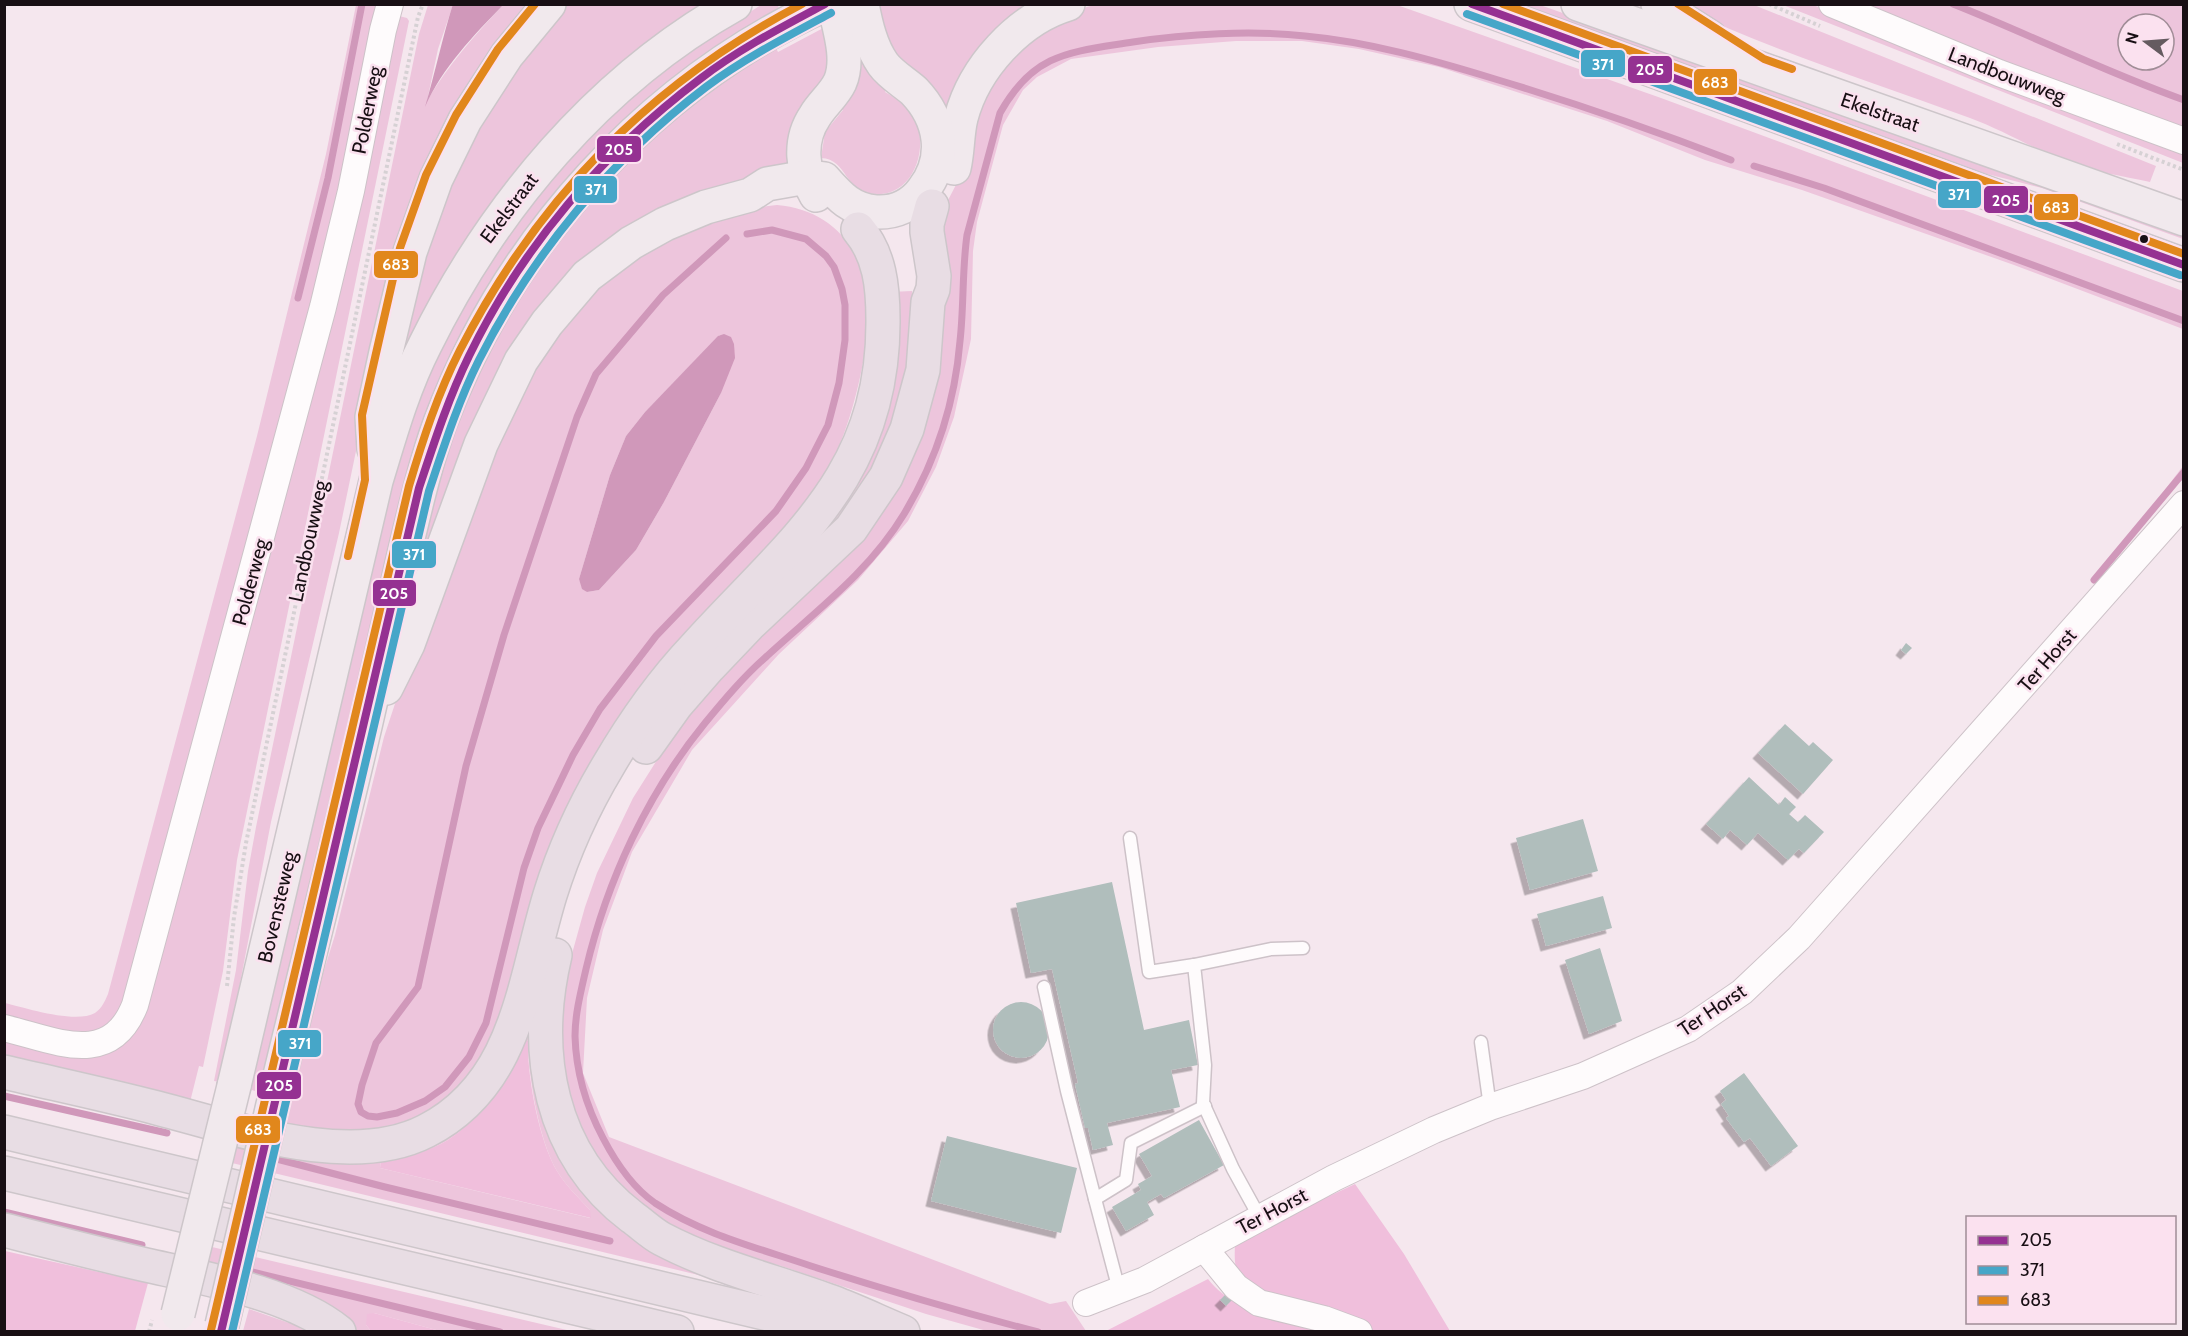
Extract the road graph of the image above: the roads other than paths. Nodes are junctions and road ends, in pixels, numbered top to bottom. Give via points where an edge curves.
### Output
1 (549, 4) edge
2 (735, 4) edge
3 (826, 4) edge
4 (834, 4) edge
5 (862, 4) edge
6 (1068, 4) edge
7 (1471, 4) edge
8 (1578, 4) edge
9 (1658, 4) edge
10 (1832, 4) edge
11 (390, 6) edge
12 (1759, 68) junction
13 (2184, 141) edge
14 (813, 189) junction
15 (920, 208) junction
16 (2184, 219) edge
17 (858, 229) junction
18 (2184, 265) edge
19 (375, 481) junction
20 (2184, 504) edge
21 (363, 732) junction
22 (1130, 838) dead end
23 (1303, 948) dead end
24 (1194, 965) junction
25 (1044, 987) dead end
26 (4, 1028) edge
27 (1481, 1042) dead end
28 (4, 1072) edge
29 (1205, 1106) junction
30 (1490, 1107) junction
31 (4, 1132) edge
32 (4, 1173) edge
33 (1095, 1198) junction
34 (1260, 1218) junction
35 (4, 1230) edge
36 (1204, 1248) junction
37 (1119, 1290) junction
38 (1086, 1303) dead end
39 (176, 1323) edge
40 (222, 1328) edge
41 (339, 1332) edge
42 (677, 1332) edge
43 (844, 1332) edge
44 (903, 1332) edge
45 (1359, 1332) edge

1 - 19 main road via 507,55 465,120 436,179 410,252 372,417
2 - 19 main road, Ekelstraat via 626,82 541,166 508,208 478,250 424,346
3 - 21 main road via 784,24 719,65 635,131 567,203 500,300 478,338 440,423 419,488
4 - 14 main road via 843,70 840,82 807,131 803,152
5 - 15 main road via 877,54 885,67 926,105 937,127 939,153
6 - 15 main road via 1030,23 990,62 972,89 961,116 950,180
7 - 18 main road, Ekelstraat
8 - 12 main road, Ekelstraat
9 - 12 main road
10 - 13 street, Landbouwweg via 1999,73
11 - 26 street, Polderweg via 323,307 130,1019 121,1032 86,1046
12 - 16 main road, Ekelstraat
14 - 15 main road via 824,179 844,201 866,211 908,205
14 - 17 main road via 830,213
14 - 21 main road via 767,184 750,195 675,220 631,243 587,276 547,323 521,361 481,444 408,644
15 - 17 main road via 897,228
15 - 44 highway via 921,288 928,302 926,346 908,429 886,477 851,529 749,625 692,686 638,759 579,875 554,958 544,1025 552,1091 563,1129 587,1172 616,1205 660,1238 722,1266 831,1302
17 - 28 highway via 868,240 877,263 883,329 876,390 856,453 833,494 807,528 675,669 626,736 586,805 550,896 506,1046 475,1094 446,1119 412,1138 363,1147 320,1145 255,1135
19 - 39 main road, Bovensteweg, bridge
20 - 30 street, Ter Horst via 1798,938 1742,992 1688,1029 1583,1076
21 - 40 main road, bridge
22 - 24 lane via 1149,972
23 - 24 lane via 1271,948
24 - 29 lane via 1205,1065
25 - 33 lane
27 - 30 lane
29 - 33 lane via 1131,1143 1126,1180
29 - 34 lane
30 - 34 street, Ter Horst via 1334,1178
31 - 43 highway
32 - 42 highway
33 - 37 lane
34 - 36 street, Ter Horst
35 - 41 highway via 221,1282 288,1303
36 - 37 street, Ter Horst
36 - 45 street via 1236,1287 1259,1303
37 - 38 street, Ter Horst

